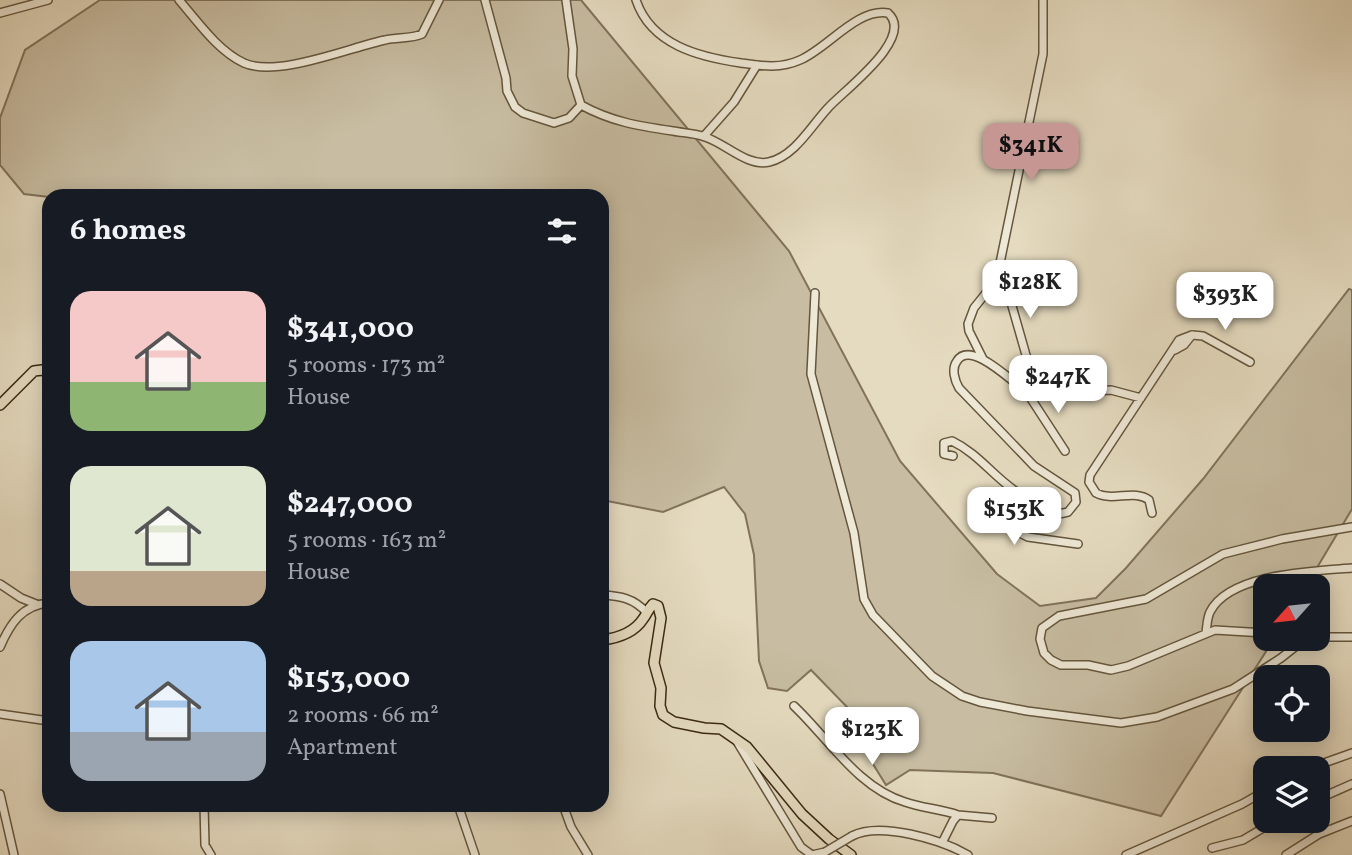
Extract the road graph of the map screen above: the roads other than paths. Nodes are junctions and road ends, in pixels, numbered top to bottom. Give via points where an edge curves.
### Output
1 (48, 0) edge
2 (179, 0) edge
3 (439, 0) edge
4 (485, 0) edge
5 (566, 0) edge
6 (636, 0) edge
7 (1043, 0) edge
8 (0, 13) edge
9 (757, 65) junction
10 (581, 105) junction
11 (704, 136) junction
12 (1000, 264) junction
13 (815, 293) dead end
14 (984, 359) junction
15 (1250, 362) dead end
16 (42, 370) edge
17 (1039, 386) junction
18 (1027, 390) junction
19 (1141, 397) junction
20 (0, 405) edge
21 (1065, 451) dead end
22 (953, 456) dead end
23 (1023, 497) junction
24 (1152, 513) dead end
25 (1352, 527) edge
26 (1078, 544) dead end
27 (1352, 568) edge
28 (0, 584) edge
29 (609, 595) edge
30 (36, 604) junction
31 (42, 604) edge
32 (647, 612) junction
33 (1206, 633) junction
34 (1253, 633) edge
35 (1352, 637) edge
36 (609, 638) edge
37 (1330, 638) edge
38 (0, 647) edge
39 (1290, 651) edge
40 (794, 706) dead end
41 (0, 714) edge
42 (42, 720) edge
43 (735, 739) junction
44 (1352, 754) edge
45 (1330, 761) edge
46 (1352, 784) edge
47 (0, 794) edge
48 (1330, 794) edge
49 (1253, 798) edge
50 (204, 812) edge
51 (460, 812) edge
52 (565, 812) edge
53 (958, 815) junction
54 (992, 818) dead end
55 (1352, 821) edge
56 (1255, 833) edge
57 (942, 843) junction
58 (1212, 848) dead end
59 (14, 855) edge
60 (211, 855) edge
61 (475, 855) edge
62 (588, 855) edge
63 (852, 855) edge
64 (968, 855) edge
65 (1126, 855) edge
66 (1286, 855) edge

1 - 8 street
2 - 3 street via 232,57 267,66 416,37 422,34
4 - 10 street via 515,107 554,123 569,118
5 - 10 street via 572,76
6 - 9 street via 652,28 679,48
7 - 12 street via 1043,54
9 - 11 street via 734,102
9 - 11 street via 782,66 803,59 865,15 888,13 895,21 882,55 784,155 769,162 757,161
10 - 11 street via 607,119
12 - 14 street via 994,283 974,308 968,324
12 - 17 street
13 - 39 street via 811,374 845,498 864,599 873,615 932,676 979,702 1121,723 1157,717 1233,688
14 - 18 street
14 - 23 street via 970,354 957,360 954,376 959,388 1034,466 1072,490 1077,500 1062,514
15 - 19 street via 1192,335 1175,350
16 - 20 main road via 34,370
17 - 18 street
17 - 19 street via 1080,392 1111,390
18 - 21 street
19 - 24 street via 1092,469 1089,482 1101,496 1147,497
22 - 23 street via 943,454 944,443 963,446
23 - 26 street via 1013,521 1018,532
25 - 33 street via 1223,554 1146,598 1059,616 1042,628 1040,639 1044,653 1061,665 1111,670
27 - 33 street via 1252,582 1218,601 1210,612
28 - 30 street
29 - 32 street via 622,596
30 - 31 street
30 - 38 street via 13,623
32 - 36 main road via 631,631
32 - 43 main road via 656,604 661,618 654,663 663,715 674,722 721,729
33 - 34 street
35 - 37 street
40 - 53 street via 865,780 883,792
41 - 42 street
43 - 57 street, bridge via 801,847 812,855 864,830
43 - 63 main road via 755,755 813,825
44 - 45 street
46 - 48 street
47 - 59 street
49 - 65 street
50 - 60 street via 205,845
51 - 61 street
52 - 62 street
53 - 54 street
53 - 57 street
55 - 66 street via 1319,834
56 - 58 street
57 - 64 street

